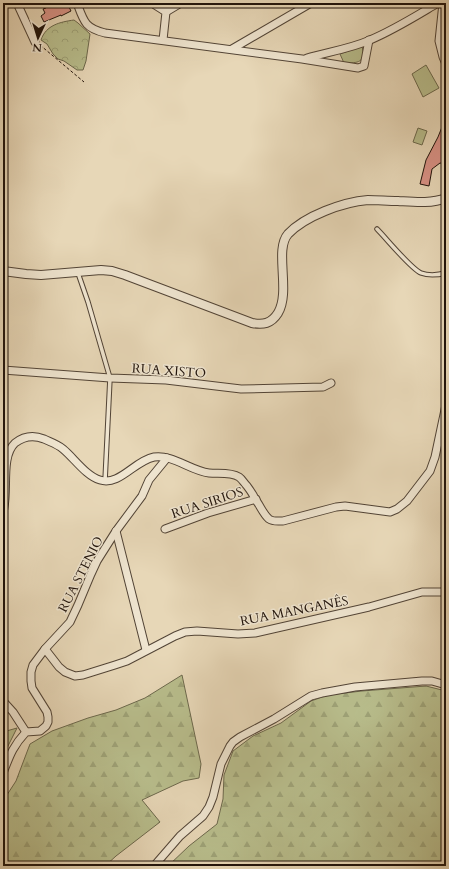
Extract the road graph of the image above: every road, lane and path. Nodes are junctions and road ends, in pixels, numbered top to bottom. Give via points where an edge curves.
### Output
1 (17, 3) edge
2 (77, 3) edge
3 (154, 3) edge
4 (181, 3) edge
5 (311, 3) edge
6 (438, 3) edge
7 (443, 3) edge
8 (166, 12) junction
9 (163, 40) junction
10 (369, 40) junction
11 (35, 42) joint
12 (232, 49) junction
13 (302, 59) junction
14 (446, 64) edge
15 (84, 82) dead end
16 (446, 198) edge
17 (377, 228) dead end
18 (3, 271) edge
19 (77, 272) junction
20 (446, 273) edge
21 (3, 370) edge
22 (110, 378) junction
23 (332, 383) dead end
24 (446, 405) edge
25 (167, 458) junction
26 (105, 480) junction
27 (256, 499) junction
28 (3, 512) edge
29 (165, 529) dead end
30 (116, 531) junction
31 (446, 592) edge
32 (45, 649) junction
33 (146, 650) junction
34 (446, 685) edge
35 (3, 702) edge
36 (26, 732) junction
37 (3, 773) edge
38 (154, 866) edge

1 - 11 street
2 - 9 street via 83,21 95,30
3 - 8 street
4 - 8 street
5 - 12 street
6 - 10 street
7 - 14 street via 439,40
8 - 9 street
9 - 12 street
10 - 13 street
10 - 13 street via 364,66 358,68
11 - 15 path
12 - 13 street
16 - 19 street via 425,202 368,200 321,212 302,223 284,240 284,295 281,308 268,323 252,323 112,271
17 - 20 lane via 415,270 429,275
18 - 19 street via 40,275
19 - 22 lane
21 - 22 street, RUA XISTO
22 - 23 street, RUA XISTO via 166,380 251,389 323,387
22 - 26 lane
24 - 27 street via 430,471 408,501 397,509 390,512 336,506 276,521 266,516
25 - 26 street via 148,459 114,480
25 - 27 street via 207,473 239,477
25 - 30 street, RUA STENIO via 149,480 142,496
26 - 28 street via 89,474 53,443 38,437 26,437 15,443 7,454
27 - 29 street, RUA SIRIOS
30 - 32 street, RUA STENIO via 91,574 70,622
30 - 33 street
31 - 33 street, RUA MANGANÊS via 422,592 369,607 255,632 184,632
32 - 33 street, RUA MANGANÊS via 59,667 75,676 127,661
32 - 36 street, RUA STENIO via 33,665 30,681 47,712 48,722 40,730
34 - 38 street via 422,681 355,687 322,693 311,696 240,737 230,746 221,764 209,808
35 - 36 street
36 - 37 street via 11,752

